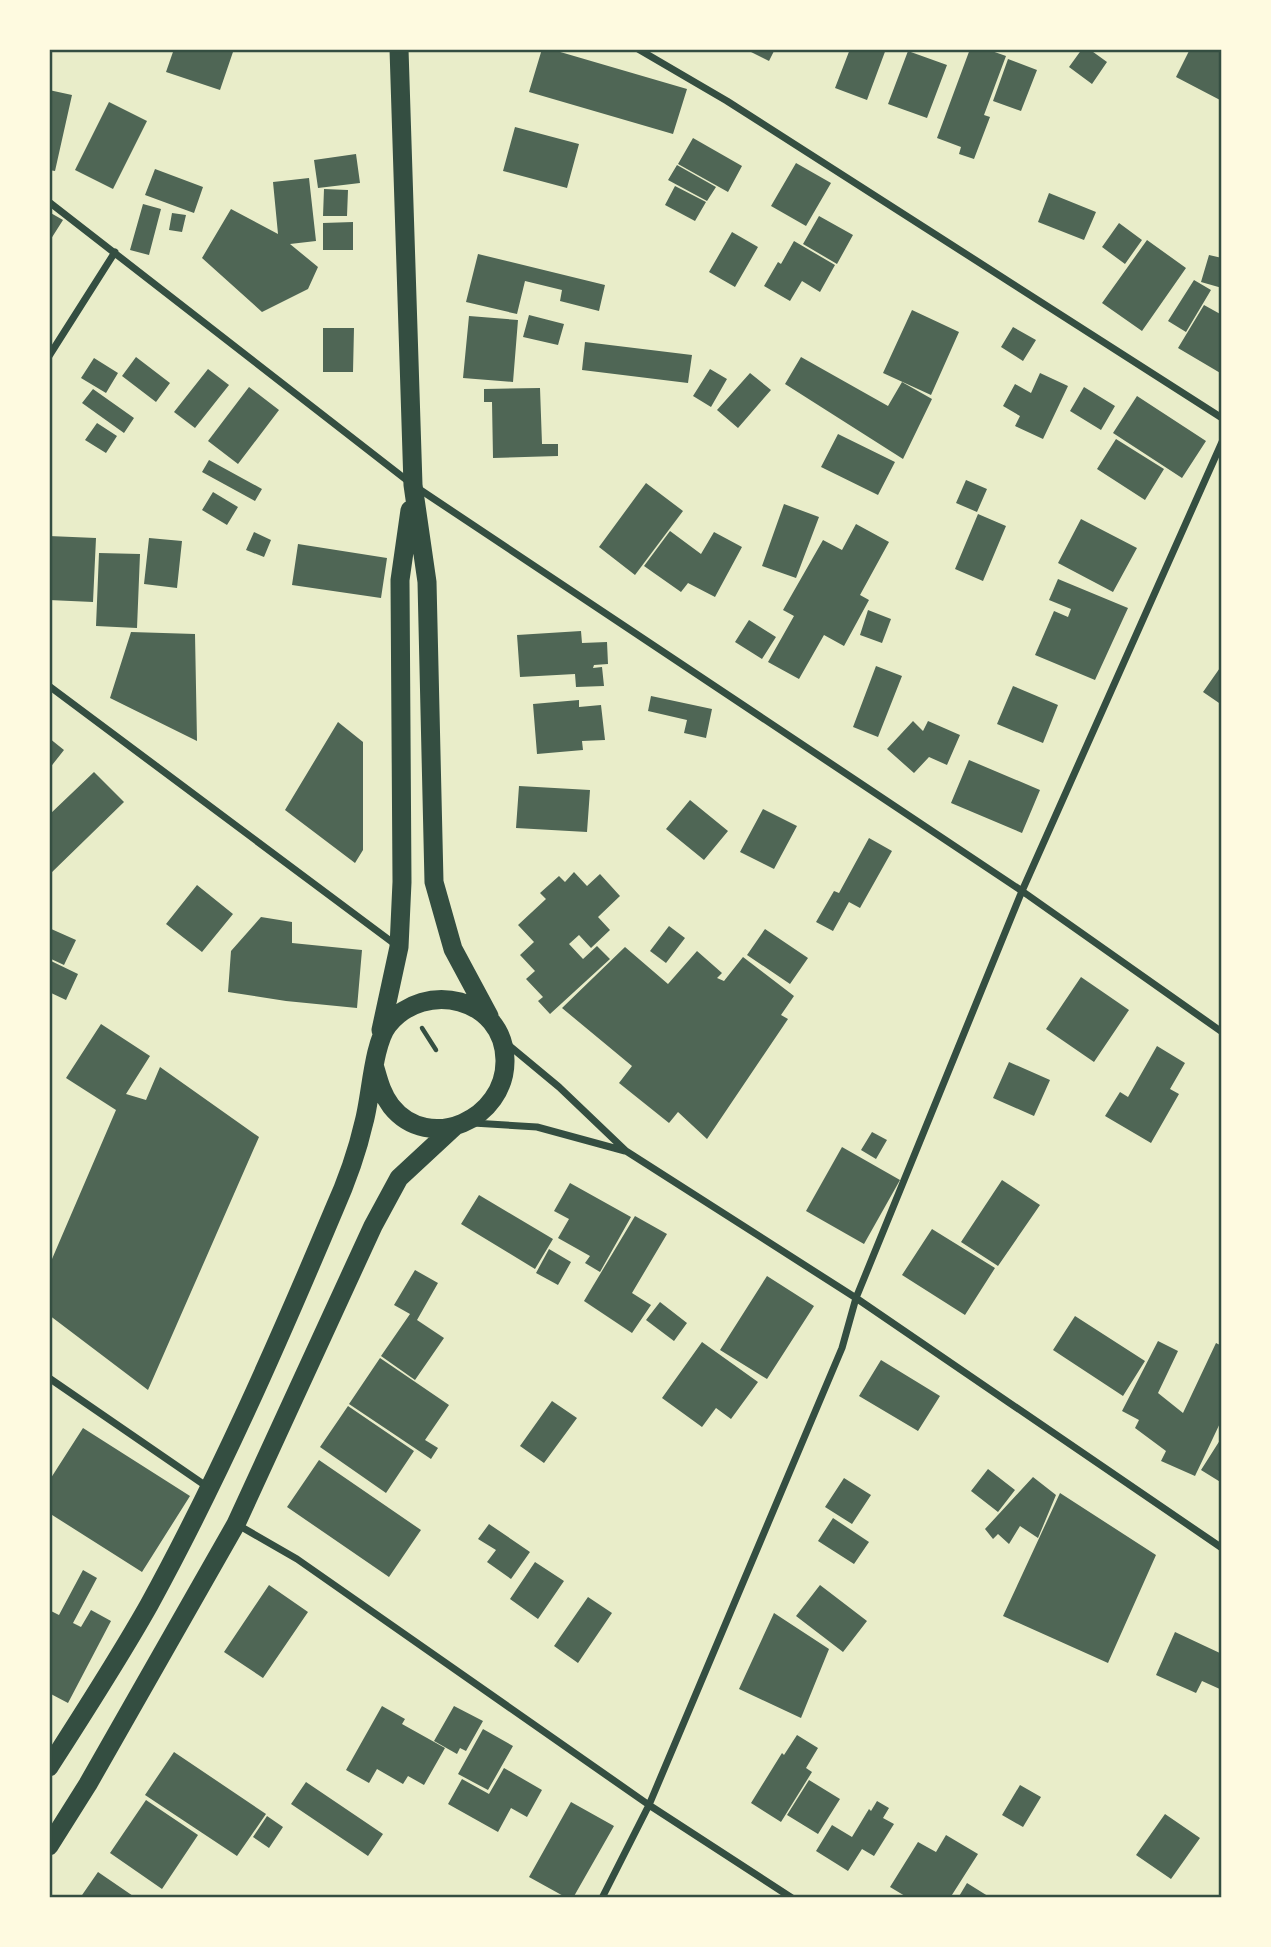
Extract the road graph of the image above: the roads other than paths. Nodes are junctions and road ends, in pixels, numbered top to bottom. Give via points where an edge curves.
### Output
1 (399, 49) edge
2 (638, 49) edge
3 (49, 202) edge
4 (115, 252) junction
5 (49, 356) edge
6 (1222, 418) edge
7 (1222, 442) edge
8 (413, 485) junction
9 (49, 686) edge
10 (1022, 891) junction
11 (399, 947) junction
12 (1222, 1032) edge
13 (498, 1033) junction
14 (378, 1043) junction
15 (375, 1068) junction
16 (460, 1125) junction
17 (626, 1151) junction
18 (856, 1298) junction
19 (49, 1378) edge
20 (210, 1488) junction
21 (236, 1524) junction
22 (1222, 1548) edge
23 (49, 1767) edge
24 (649, 1805) junction
25 (49, 1846) edge
26 (602, 1898) edge
27 (792, 1898) edge

1 - 8 highway
2 - 6 street via 727,101
3 - 4 street
4 - 5 street
4 - 8 street
7 - 10 street
8 - 10 street
8 - 11 highway via 400,580
8 - 13 highway via 428,582 434,882 453,949
9 - 11 street
10 - 12 street
10 - 18 street
11 - 14 highway
13 - 14 highway via 481,1012 465,1003 427,999 396,1016
13 - 16 highway via 505,1059 504,1079 483,1112
13 - 17 street
14 - 15 highway
15 - 16 highway via 381,1090 393,1108 411,1121 432,1128
15 - 20 highway via 365,1122 334,1210
16 - 17 street via 537,1126
16 - 21 highway via 399,1178
17 - 18 street
18 - 22 street
18 - 24 street via 842,1348
19 - 20 street
20 - 23 highway via 148,1607
21 - 24 street via 297,1559
21 - 25 highway
24 - 26 street
24 - 27 street

